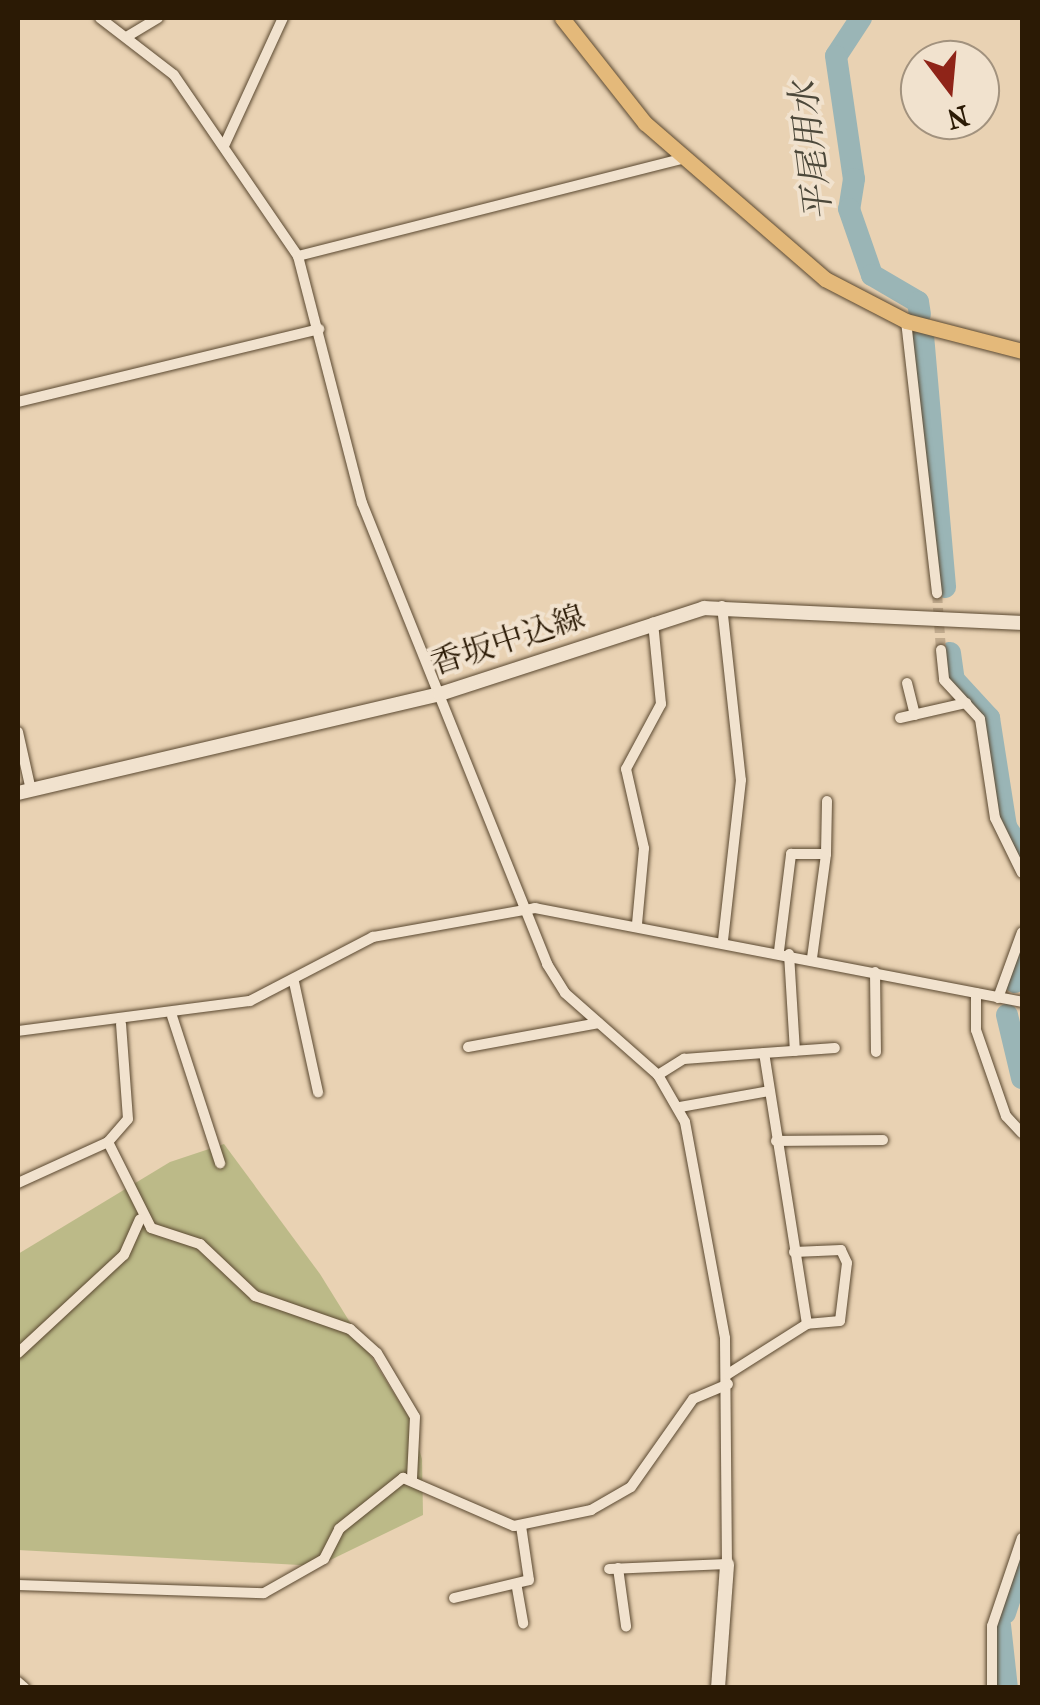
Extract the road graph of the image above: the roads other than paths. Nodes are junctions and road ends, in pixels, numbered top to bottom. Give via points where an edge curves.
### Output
1 (100, 18) edge
2 (158, 18) edge
3 (283, 18) edge
4 (562, 18) edge
5 (128, 36) junction
6 (224, 146) junction
7 (686, 158) junction
8 (298, 256) junction
9 (906, 321) junction
10 (319, 329) junction
11 (1022, 352) edge
12 (18, 402) edge
13 (938, 593) tunnel mouth
14 (722, 605) junction
15 (654, 622) junction
16 (1022, 622) edge
17 (941, 650) tunnel mouth
18 (907, 683) dead end
19 (440, 694) junction
20 (966, 704) junction
21 (915, 715) junction
22 (900, 718) dead end
23 (18, 732) edge
24 (24, 792) edge
25 (827, 800) dead end
26 (826, 854) junction
27 (1022, 873) edge
28 (525, 908) junction
29 (637, 924) junction
30 (1022, 932) edge
31 (723, 940) junction
32 (784, 952) junction
33 (812, 958) junction
34 (876, 972) junction
35 (294, 982) junction
36 (976, 993) junction
37 (998, 998) junction
38 (1022, 1002) edge
39 (172, 1016) junction
40 (121, 1024) junction
41 (599, 1024) junction
42 (18, 1031) edge
43 (468, 1047) dead end
44 (835, 1048) dead end
45 (795, 1051) junction
46 (764, 1052) junction
47 (876, 1052) dead end
48 (658, 1075) junction
49 (769, 1091) junction
50 (318, 1092) dead end
51 (680, 1108) junction
52 (1022, 1133) edge
53 (776, 1140) junction
54 (883, 1140) dead end
55 (108, 1142) junction
56 (220, 1162) dead end
57 (18, 1183) edge
58 (140, 1219) junction
59 (794, 1252) junction
60 (808, 1324) junction
61 (18, 1353) edge
62 (728, 1379) junction
63 (412, 1479) junction
64 (521, 1526) junction
65 (1022, 1538) edge
66 (727, 1564) junction
67 (18, 1585) edge
68 (517, 1588) junction
69 (454, 1598) dead end
70 (523, 1623) dead end
71 (626, 1626) dead end
72 (18, 1682) edge
73 (25, 1688) edge
74 (718, 1688) edge
75 (992, 1688) edge

1 - 5 street
2 - 5 street
3 - 6 street
4 - 7 main road via 624,102
5 - 6 street via 174,75
6 - 8 street
7 - 8 street
7 - 9 main road via 825,279
8 - 10 street
9 - 11 main road
9 - 13 street
10 - 12 street
10 - 19 street via 362,504
14 - 15 main road, 香坂中込線
14 - 16 main road, 香坂中込線
14 - 31 street via 738,686 741,780
15 - 19 main road, 香坂中込線
15 - 29 street via 661,704 626,769 644,848
17 - 20 street via 944,680
18 - 21 street
19 - 24 main road, 香坂中込線
19 - 28 street
20 - 21 street
20 - 27 street via 987,746 995,818
21 - 22 street
23 - 24 street
25 - 26 street
26 - 32 street via 792,854
26 - 33 street
28 - 29 street
28 - 35 street via 383,934
28 - 41 street via 557,982
29 - 31 street
30 - 37 street
31 - 32 street
32 - 33 street
32 - 45 street
33 - 34 street
34 - 36 street
34 - 47 street
35 - 39 street
35 - 50 street
36 - 37 street
36 - 52 street via 976,1030 1006,1116
37 - 38 street
39 - 40 street
39 - 56 street
40 - 42 street
40 - 55 street via 131,1112
41 - 43 street
41 - 48 street
44 - 45 street
45 - 46 street
46 - 48 street via 684,1059
46 - 49 street
48 - 51 street
49 - 51 street
49 - 53 street
51 - 62 street
53 - 54 street
53 - 59 street
55 - 57 street
55 - 58 street
58 - 61 street via 124,1254
58 - 63 street via 200,1244 255,1296 361,1336 415,1418
59 - 60 street
59 - 60 street via 841,1250 846,1263 840,1321
60 - 62 street
62 - 64 street via 693,1399 623,1496
62 - 66 street
63 - 64 street
63 - 67 street via 380,1492 311,1570 264,1594
64 - 68 street via 529,1580
65 - 75 street via 992,1626
66 - 71 street via 613,1568
66 - 74 main road
68 - 69 street
68 - 70 street
72 - 73 street

